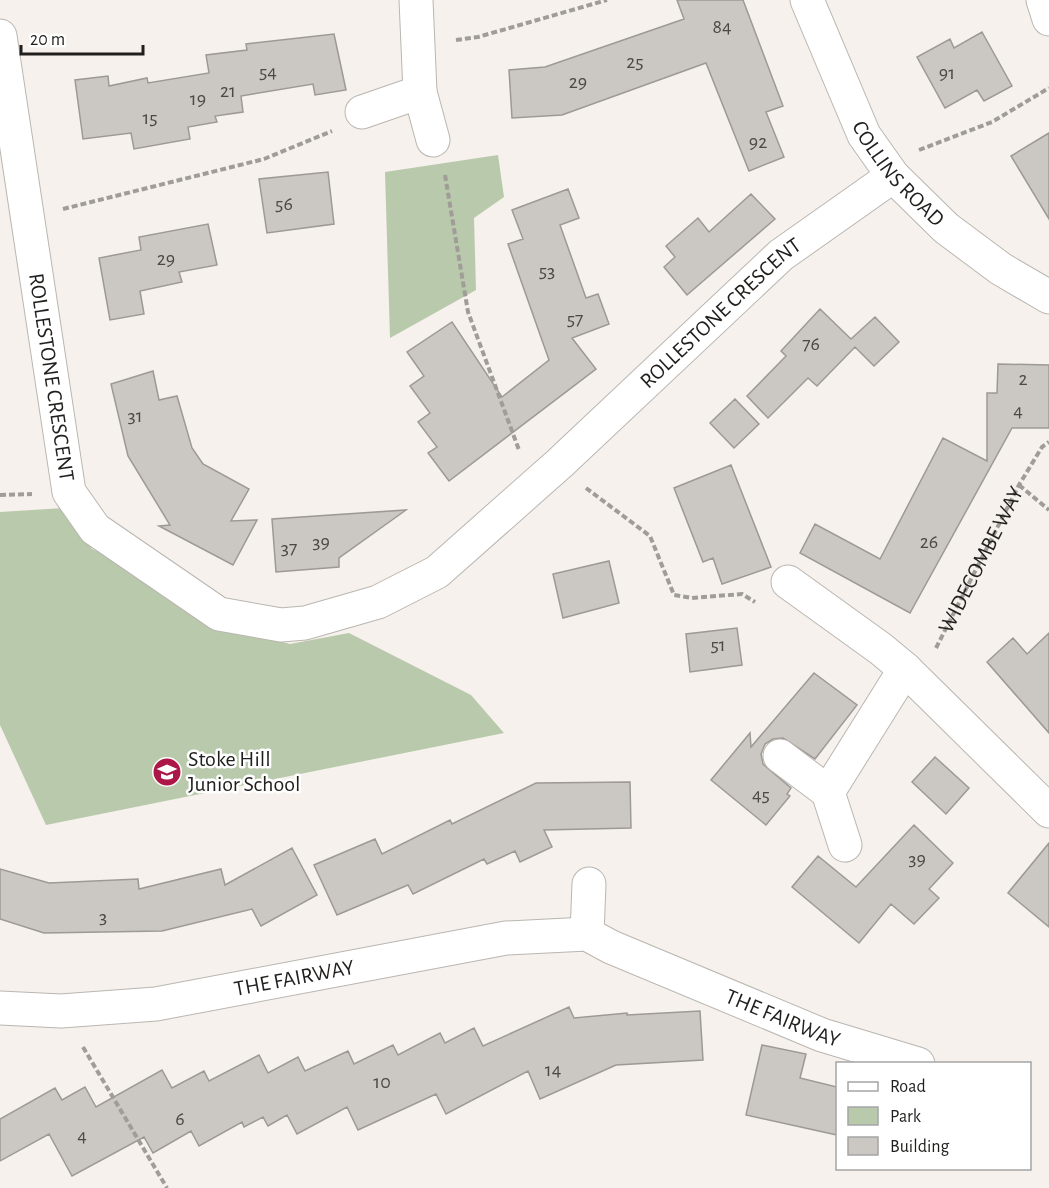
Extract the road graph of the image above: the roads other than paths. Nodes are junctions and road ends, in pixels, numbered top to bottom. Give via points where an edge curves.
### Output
1 (416, 0) edge
2 (807, 0) edge
3 (1043, 0) edge
4 (1049, 20) edge
5 (0, 36) edge
6 (420, 92) junction
7 (362, 112) road end
8 (433, 140) road end
9 (889, 169) junction
10 (1049, 297) edge
11 (788, 582) dead end
12 (911, 676) junction
13 (780, 756) dead end
14 (828, 792) junction
15 (1049, 812) edge
16 (845, 845) dead end
17 (589, 884) dead end
18 (586, 934) junction
19 (0, 1008) edge
20 (911, 1062) edge

1 - 6 street
2 - 9 street, COLLINS ROAD via 864,135
3 - 4 street
5 - 9 street, ROLLESTONE CRESCENT via 69,492 95,529 219,614 281,625 305,623 378,602 437,572 782,255
6 - 7 street
6 - 8 street
9 - 10 street, COLLINS ROAD via 946,228 1001,269
11 - 12 street via 881,649
12 - 14 street
12 - 15 street
13 - 14 street
14 - 16 street
17 - 18 street
18 - 19 street, THE FAIRWAY via 506,938 156,1004 61,1011
18 - 20 street, THE FAIRWAY via 822,1035

